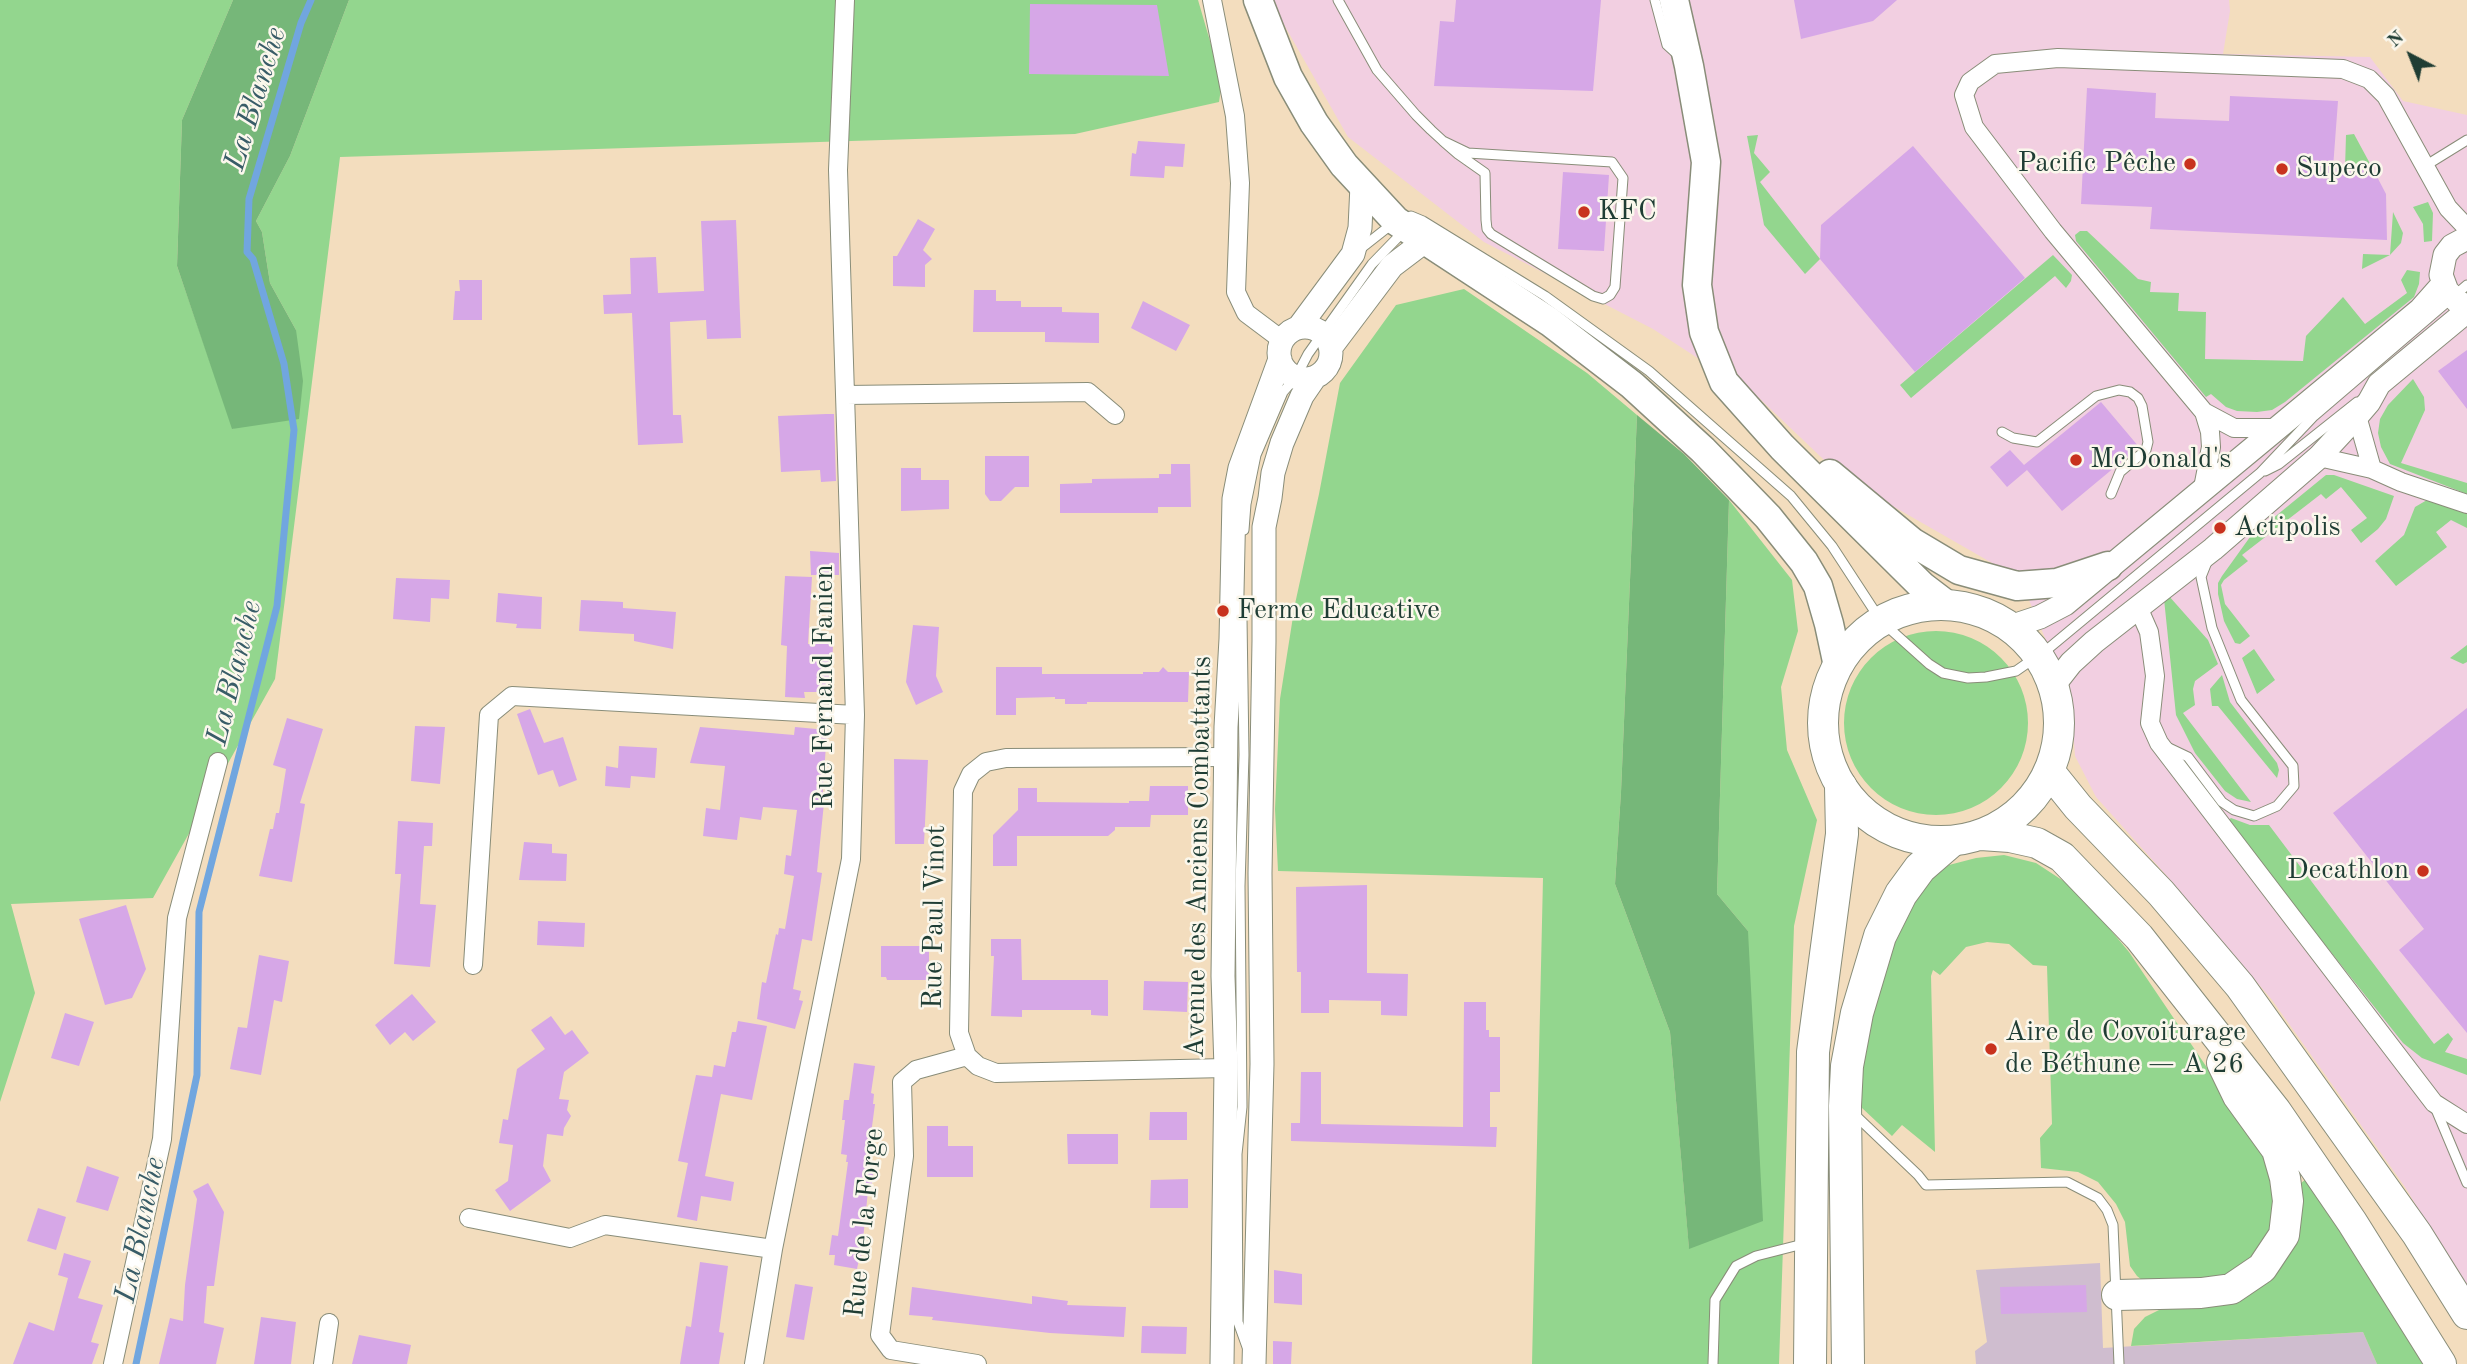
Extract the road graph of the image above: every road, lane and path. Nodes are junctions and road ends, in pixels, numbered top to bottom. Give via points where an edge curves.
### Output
1 (845, 0) edge
2 (1212, 0) edge
3 (1338, 0) edge
4 (1655, 0) edge
5 (1674, 0) edge
6 (1262, 1) edge
7 (1689, 66) junction
8 (2467, 140) edge
9 (1443, 141) junction
10 (2425, 166) junction
11 (1363, 186) junction
12 (2448, 208) junction
13 (1413, 228) junction
14 (2467, 228) edge
15 (2460, 242) edge
16 (1353, 254) junction
17 (2459, 297) edge
18 (1327, 340) junction
19 (1287, 342) junction
20 (1305, 377) junction
21 (2379, 384) junction
22 (846, 395) junction
23 (2204, 412) junction
24 (1115, 415) dead end
25 (2357, 416) junction
26 (2279, 428) junction
27 (2003, 432) dead end
28 (1782, 447) junction
29 (2319, 457) junction
30 (2372, 469) junction
31 (2260, 473) junction
32 (2203, 488) junction
33 (2111, 494) dead end
34 (2467, 504) edge
35 (2213, 549) junction
36 (2108, 566) junction
37 (1947, 605) junction
38 (2138, 607) junction
39 (1881, 621) junction
40 (2010, 627) junction
41 (2038, 656) junction
42 (1838, 666) junction
43 (2053, 686) junction
44 (855, 715) junction
45 (2159, 743) junction
46 (1226, 757) junction
47 (218, 762) dead end
48 (2049, 771) junction
49 (1841, 788) junction
50 (1981, 835) junction
51 (1950, 842) junction
52 (473, 965) dead end
53 (2188, 997) junction
54 (967, 1056) junction
55 (1226, 1068) junction
56 (2434, 1103) junction
57 (1845, 1105) junction
58 (2467, 1124) edge
59 (2467, 1183) edge
60 (469, 1218) dead end
61 (1812, 1241) junction
62 (773, 1249) junction
63 (2117, 1295) junction
64 (2467, 1314) edge
65 (329, 1323) dead end
66 (113, 1364) edge
67 (323, 1364) edge
68 (754, 1364) edge
69 (976, 1364) edge
70 (1222, 1364) edge
71 (1254, 1364) edge
72 (1713, 1364) edge
73 (1810, 1364) edge
74 (1848, 1364) edge
75 (2119, 1364) edge
76 (2441, 1364) edge

1 - 22 street, Rue Fernand Fanien via 838,170
2 - 19 street via 1235,116 1240,183 1236,292 1246,313
3 - 9 lane via 1377,70
4 - 7 lane via 1667,45
5 - 7 main road
6 - 11 main road via 1279,56 1299,96 1328,145
7 - 28 main road via 1706,162 1697,285 1703,332 1724,382
8 - 10 lane
9 - 9 lane via 1485,173 1486,220 1491,234 1593,296 1603,299 1610,295 1615,287 1623,178 1612,162 1468,153
10 - 12 street
10 - 23 street via 2386,96 2369,79 2343,69 2058,58 1995,64 1970,82 1965,95 1974,127 2053,231
11 - 13 main road
11 - 16 street, Avenue des Anciens Combattants
12 - 14 street
12 - 15 street
13 - 16 lane
13 - 18 street via 1392,266
13 - 39 lane via 1587,325 1649,371 1791,496 1832,546
13 - 42 main road via 1550,322 1632,385 1703,450 1804,562 1818,586
15 - 17 street via 2445,255 2442,265
16 - 19 street, Avenue des Anciens Combattants
17 - 21 street
17 - 26 street via 2420,310
17 - 31 lane via 2314,416
18 - 19 street via 1312,327
18 - 20 street via 1328,366
19 - 20 street via 1285,370
19 - 46 street, Avenue des Anciens Combattants via 1247,446 1234,499
20 - 71 street via 1273,473 1264,527 1259,873 1262,1064
21 - 25 street
21 - 31 lane via 2279,464
22 - 24 street via 1088,392
22 - 44 street, Rue Fernand Fanien
23 - 26 street via 2234,428
23 - 32 street via 2211,447
25 - 29 street
25 - 30 street
26 - 32 street
27 - 33 lane via 2037,442 2096,397 2119,390 2130,392 2142,406 2147,450 2120,472
28 - 36 main road via 1834,476 1912,541 1959,570 2017,586 2057,583
28 - 37 main road via 1922,586
29 - 30 street
29 - 35 street
30 - 34 street
31 - 41 lane
32 - 36 street
35 - 38 street
35 - 45 lane via 2201,577 2213,628 2241,700 2293,766 2294,786 2277,806 2254,816 2234,810 2222,802 2188,757
36 - 40 street via 2064,604
37 - 39 highway via 1899,612
37 - 40 highway via 1977,611
38 - 43 street via 2071,663
38 - 45 street via 2149,632 2155,676 2150,723
39 - 41 lane via 1943,673 1968,678 2016,671
39 - 42 highway via 1855,642
40 - 41 highway
41 - 43 highway
42 - 49 highway via 1826,695 1823,727 1828,758
43 - 48 highway via 2059,733
44 - 52 street via 512,696 489,715
44 - 62 street, Rue Fernand Fanien via 851,859
45 - 56 street
46 - 54 street, Rue Paul Vinot via 1006,758 986,762 971,774 963,791 959,1033
46 - 55 street, Avenue des Anciens Combattants
47 - 66 street via 177,919 162,1139
48 - 50 highway via 2025,806
48 - 64 highway via 2240,986 2417,1234
49 - 51 highway via 1862,812 1888,830 1918,840
49 - 61 highway via 1842,834 1813,1052
50 - 51 highway
50 - 53 highway via 2036,843 2062,857 2139,937
51 - 57 highway via 1920,867 1880,936 1857,1013
53 - 63 highway via 2238,1096 2277,1150 2288,1201 2284,1235 2262,1268 2231,1289
53 - 76 highway via 2276,1111
54 - 55 street via 996,1073
54 - 69 street, Rue de la Forge via 916,1070 902,1082 904,1156 880,1335 891,1350
55 - 70 street, Avenue des Anciens Combattants
56 - 58 street
56 - 59 lane
57 - 63 lane via 1926,1185 2067,1182 2098,1198 2113,1225
57 - 74 highway
60 - 62 street via 570,1238 605,1225
61 - 72 lane via 1736,1266 1714,1300
61 - 73 highway
62 - 68 street, Rue Fernand Fanien
63 - 75 lane
65 - 67 street

